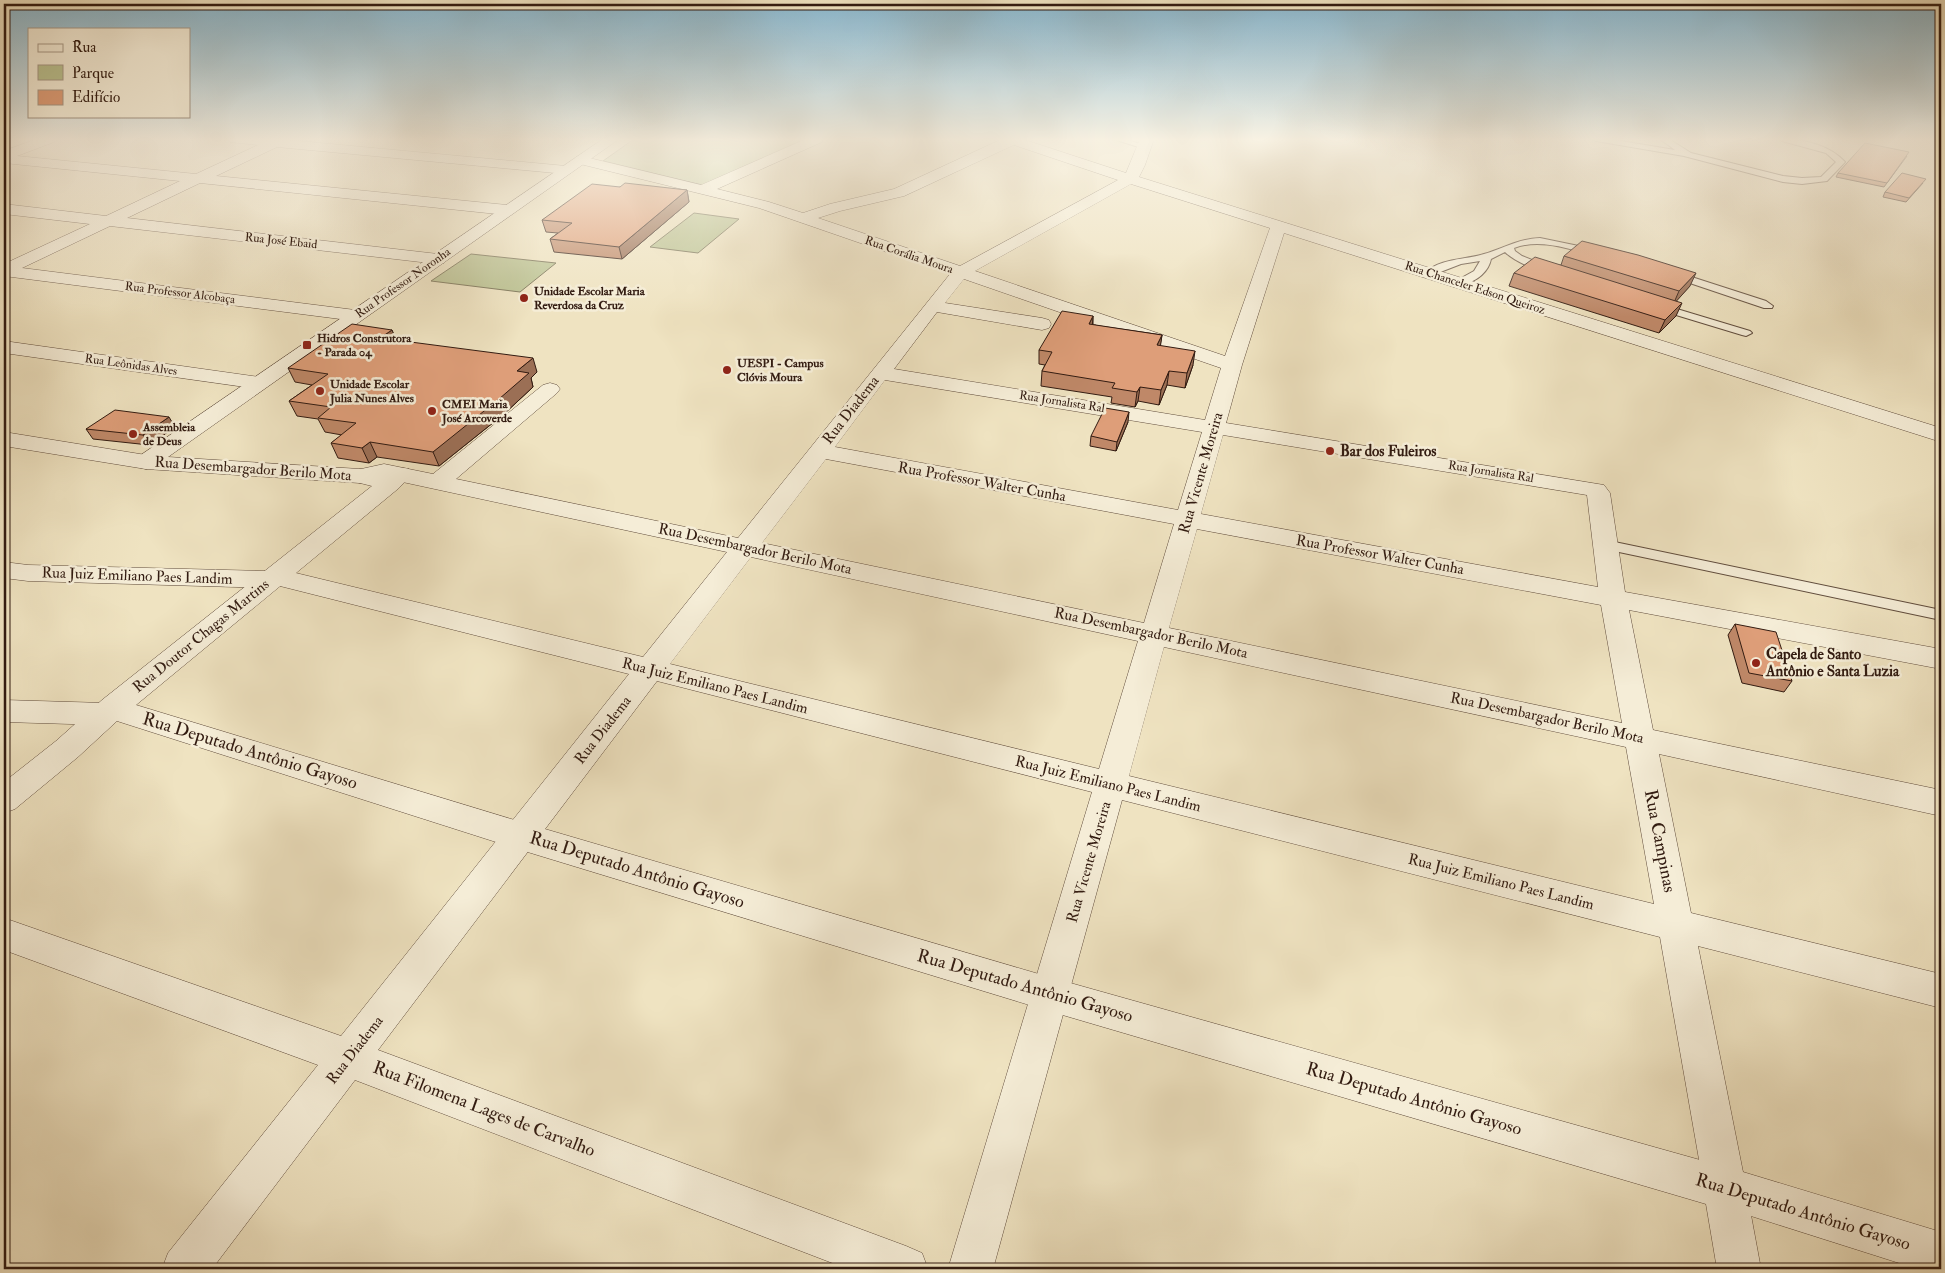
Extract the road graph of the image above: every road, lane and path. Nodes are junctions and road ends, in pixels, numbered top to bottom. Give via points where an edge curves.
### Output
1 (154, 198) edge
2 (395, 198) edge
3 (524, 198) edge
4 (740, 198) edge
5 (873, 198) edge
6 (1095, 198) edge
7 (1192, 198) edge
8 (4, 210) edge
9 (507, 210) junction
10 (801, 219) junction
11 (105, 221) junction
12 (1279, 226) junction
13 (1509, 247) junction
14 (1610, 256) edge
15 (1486, 257) junction
16 (438, 258) junction
17 (4, 270) edge
18 (1556, 272) edge
19 (1667, 272) edge
20 (960, 273) junction
21 (1430, 274) junction
22 (1460, 283) junction
23 (1649, 303) edge
24 (932, 306) junction
25 (1768, 306) dead end
26 (356, 316) junction
27 (1042, 324) dead end
28 (1746, 333) dead end
29 (4, 347) edge
30 (1232, 365) junction
31 (880, 373) junction
32 (259, 383) junction
33 (550, 389) dead end
34 (1214, 428) junction
35 (184, 434) junction
36 (1941, 435) edge
37 (6, 441) edge
38 (819, 452) junction
39 (146, 462) junction
40 (193, 465) junction
41 (396, 478) junction
42 (438, 482) junction
43 (1598, 493) joint
44 (1188, 520) junction
45 (744, 546) junction
46 (1605, 546) junction
47 (4, 570) edge
48 (273, 578) junction
49 (1613, 598) junction
50 (1941, 615) edge
51 (1154, 634) junction
52 (1941, 659) edge
53 (649, 670) junction
54 (4, 711) edge
55 (108, 711) junction
56 (1640, 738) junction
57 (1111, 785) junction
58 (4, 800) edge
59 (1941, 803) edge
60 (521, 836) junction
61 (1676, 925) junction
62 (4, 934) edge
63 (1941, 991) edge
64 (1050, 994) junction
65 (349, 1058) junction
66 (1725, 1188) junction
67 (1941, 1254) edge
68 (184, 1269) edge
69 (906, 1269) edge
70 (970, 1269) edge
71 (1739, 1269) edge

1 - 11 street
2 - 9 street
3 - 9 street, Rua Professor Noronha
4 - 10 street, Rua Corália Moura
5 - 10 street
6 - 20 street, Rua Diadema
7 - 12 street, Rua Chanceler Edson Queiroz
8 - 11 street, Rua José Ebaid
9 - 16 street, Rua Professor Noronha
10 - 20 street, Rua Corália Moura
11 - 16 street, Rua José Ebaid
11 - 17 street
12 - 21 street, Rua Chanceler Edson Queiroz
12 - 30 street, Rua Vicente Moreira
13 - 14 lane via 1528,241 1544,242
13 - 15 lane
13 - 18 lane via 1518,258
15 - 21 lane via 1459,261
15 - 22 lane via 1481,272
16 - 26 street, Rua Professor Noronha
17 - 26 street, Rua Professor Alcobaça
19 - 25 lane
20 - 24 street, Rua Diadema
20 - 30 street, Rua Corália Moura
21 - 22 street, Rua Chanceler Edson Queiroz
22 - 36 street, Rua Chanceler Edson Queiroz
23 - 28 lane
24 - 27 street
24 - 31 street, Rua Diadema
26 - 32 street, Rua Professor Noronha
29 - 32 street, Rua Leônidas Alves
30 - 34 street, Rua Vicente Moreira
31 - 34 street, Rua Jornalista Ral
31 - 38 street, Rua Diadema
32 - 35 street, Rua Professor Noronha
33 - 42 street
34 - 43 street, Rua Jornalista Ral via 1592,488
34 - 44 street, Rua Vicente Moreira
35 - 39 street, Rua Professor Noronha
35 - 40 street via 174,450 177,456
37 - 39 street, Rua Desembargador Berilo Mota
38 - 44 street, Rua Professor Walter Cunha
38 - 45 street, Rua Diadema
39 - 40 street, Rua Desembargador Berilo Mota
40 - 41 street, Rua Desembargador Berilo Mota
41 - 42 street, Rua Desembargador Berilo Mota
41 - 48 street, Rua Doutor Chagas Martins
42 - 45 street, Rua Desembargador Berilo Mota
43 - 46 street, Rua Campinas
44 - 49 street, Rua Professor Walter Cunha
44 - 51 street, Rua Vicente Moreira
45 - 51 street, Rua Desembargador Berilo Mota
45 - 53 street, Rua Diadema
46 - 49 street, Rua Campinas
46 - 50 lane
47 - 48 street, Rua Juiz Emiliano Paes Landim
48 - 53 street, Rua Juiz Emiliano Paes Landim
48 - 55 street, Rua Doutor Chagas Martins
49 - 52 street, Rua Professor Walter Cunha
49 - 56 street, Rua Campinas
51 - 56 street, Rua Desembargador Berilo Mota
51 - 57 street, Rua Vicente Moreira
53 - 57 street, Rua Juiz Emiliano Paes Landim
53 - 60 street, Rua Diadema
54 - 55 street, Rua Deputado Antônio Gayoso
55 - 58 street, Rua Doutor Chagas Martins
55 - 60 street, Rua Deputado Antônio Gayoso
56 - 59 street, Rua Desembargador Berilo Mota
56 - 61 street, Rua Campinas
57 - 61 street, Rua Juiz Emiliano Paes Landim
57 - 64 street, Rua Vicente Moreira
60 - 64 street, Rua Deputado Antônio Gayoso
60 - 65 street, Rua Diadema
61 - 63 street, Rua Juiz Emiliano Paes Landim
61 - 66 street, Rua Campinas
62 - 65 street, Rua Filomena Lages de Carvalho
64 - 66 street, Rua Deputado Antônio Gayoso
64 - 70 street, Rua Vicente Moreira
65 - 68 street, Rua Diadema
65 - 69 street, Rua Filomena Lages de Carvalho
66 - 67 street, Rua Deputado Antônio Gayoso
66 - 71 street, Rua Campinas

